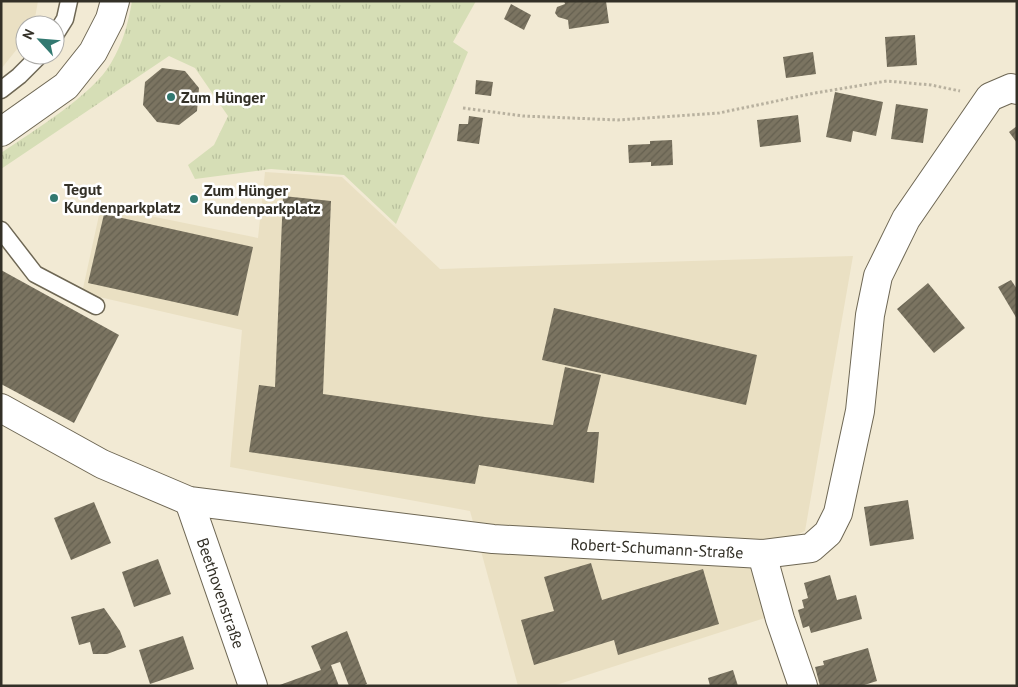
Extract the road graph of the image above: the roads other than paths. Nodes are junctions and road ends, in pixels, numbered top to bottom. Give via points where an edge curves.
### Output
1 (69, 1) edge
2 (115, 1) edge
3 (65, 19) edge
4 (30, 65) edge
5 (1, 90) edge
6 (1017, 90) edge
7 (1, 132) edge
8 (1, 230) edge
9 (96, 306) dead end
10 (1, 408) edge
11 (189, 501) junction
12 (762, 554) junction
13 (252, 686) edge
14 (803, 686) edge

1 - 3 lane
2 - 7 street via 110,19 93,52 66,86
4 - 5 lane
6 - 12 street, Robert-Schumann-Straße via 1012,88 990,97 906,219 878,276 870,315 860,411 838,513 828,533 811,548
8 - 9 lane via 34,274
10 - 11 street, Robert-Schumann-Straße via 102,464
11 - 12 street, Robert-Schumann-Straße via 493,540
11 - 13 street, Beethovenstraße
12 - 14 street

